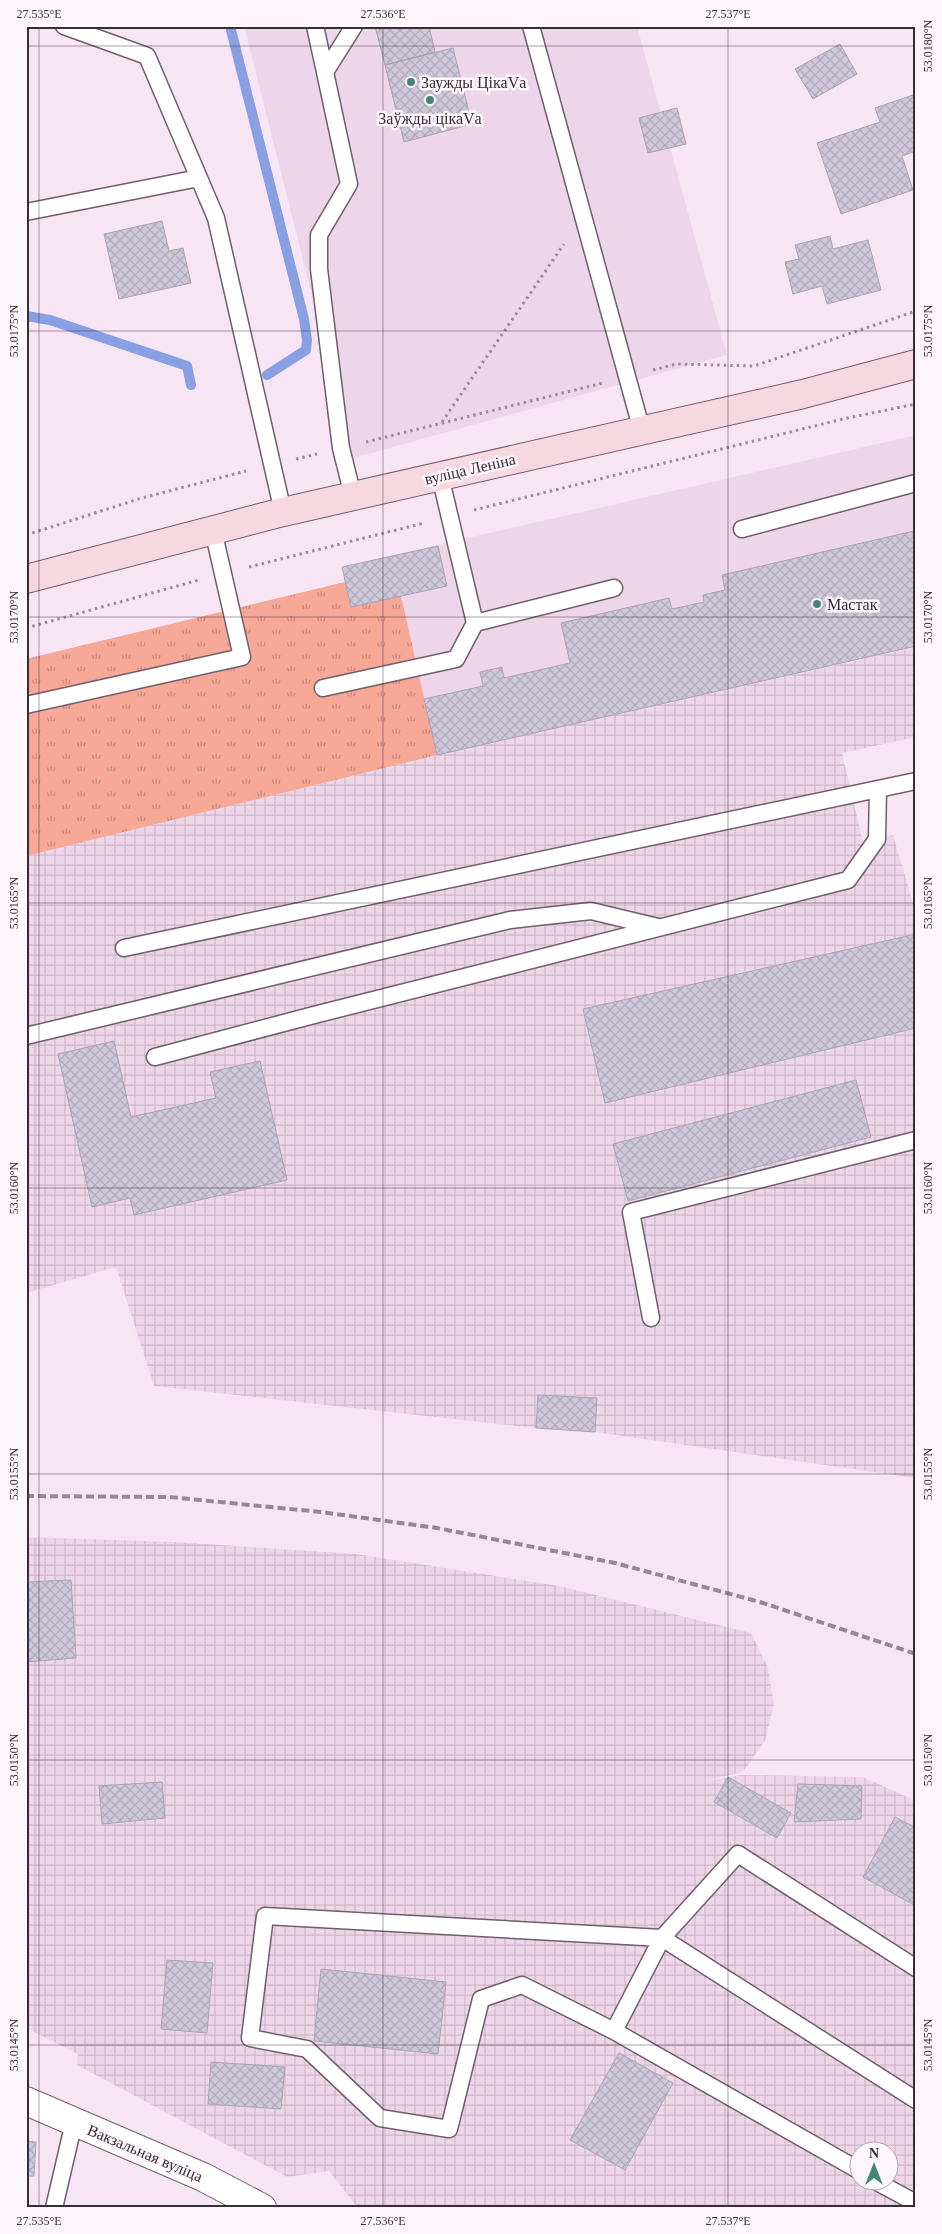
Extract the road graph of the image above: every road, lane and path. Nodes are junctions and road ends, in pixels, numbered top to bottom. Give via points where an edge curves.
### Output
1 (64, 26) edge
2 (315, 26) edge
3 (354, 26) edge
4 (529, 28) edge
5 (325, 72) junction
6 (199, 178) junction
7 (26, 212) edge
8 (583, 217) junction
9 (916, 312) edge
10 (916, 364) edge
11 (628, 377) junction
12 (442, 422) junction
13 (642, 431) junction
14 (341, 448) junction
15 (271, 464) junction
16 (440, 476) junction
17 (916, 483) edge
18 (353, 496) junction
19 (283, 512) junction
20 (742, 529) dead end
21 (212, 530) junction
22 (26, 535) edge
23 (26, 579) edge
24 (614, 588) dead end
25 (475, 623) junction
26 (323, 688) dead end
27 (26, 706) edge
28 (916, 781) edge
29 (878, 790) junction
30 (660, 927) junction
31 (124, 948) dead end
32 (26, 1036) edge
33 (155, 1057) dead end
34 (916, 1140) edge
35 (651, 1318) dead end
36 (662, 1938) junction
37 (916, 1968) edge
38 (614, 2032) junction
39 (916, 2100) edge
40 (26, 2101) edge
41 (74, 2122) junction
42 (850, 2165) edge
43 (896, 2192) edge
44 (916, 2203) edge
45 (54, 2208) edge
46 (262, 2208) edge

1 - 6 lane via 147,56
2 - 5 lane
3 - 5 lane
4 - 8 lane
5 - 14 lane via 349,184 319,235 319,269
6 - 7 lane
6 - 15 lane via 216,218
8 - 11 lane
8 - 12 path
9 - 11 path via 754,366 676,364
10 - 13 main road, вуліца Леніна
11 - 12 path
11 - 13 lane
12 - 14 path
13 - 16 main road, вуліца Леніна
14 - 15 path
14 - 18 lane
15 - 19 lane
15 - 22 path via 142,498
16 - 18 main road, вуліца Леніна
16 - 25 lane
17 - 20 lane
18 - 19 main road, вуліца Леніна
19 - 21 main road, вуліца Леніна
21 - 23 main road, вуліца Леніна
21 - 27 lane via 242,658
24 - 25 lane
25 - 26 lane via 456,659
28 - 29 lane
29 - 30 lane via 878,839 848,880
29 - 31 lane
30 - 32 lane via 591,911 510,920
30 - 33 lane
34 - 35 lane via 631,1212
36 - 37 lane via 738,1854
36 - 38 lane
36 - 38 lane via 265,1916 250,2038 306,2049 380,2118 449,2129 481,1999 522,1985
36 - 39 lane
38 - 42 lane
40 - 41 street, Вакзальная вуліца
41 - 45 lane
41 - 46 street, Вакзальная вуліца via 203,2177
43 - 44 lane

